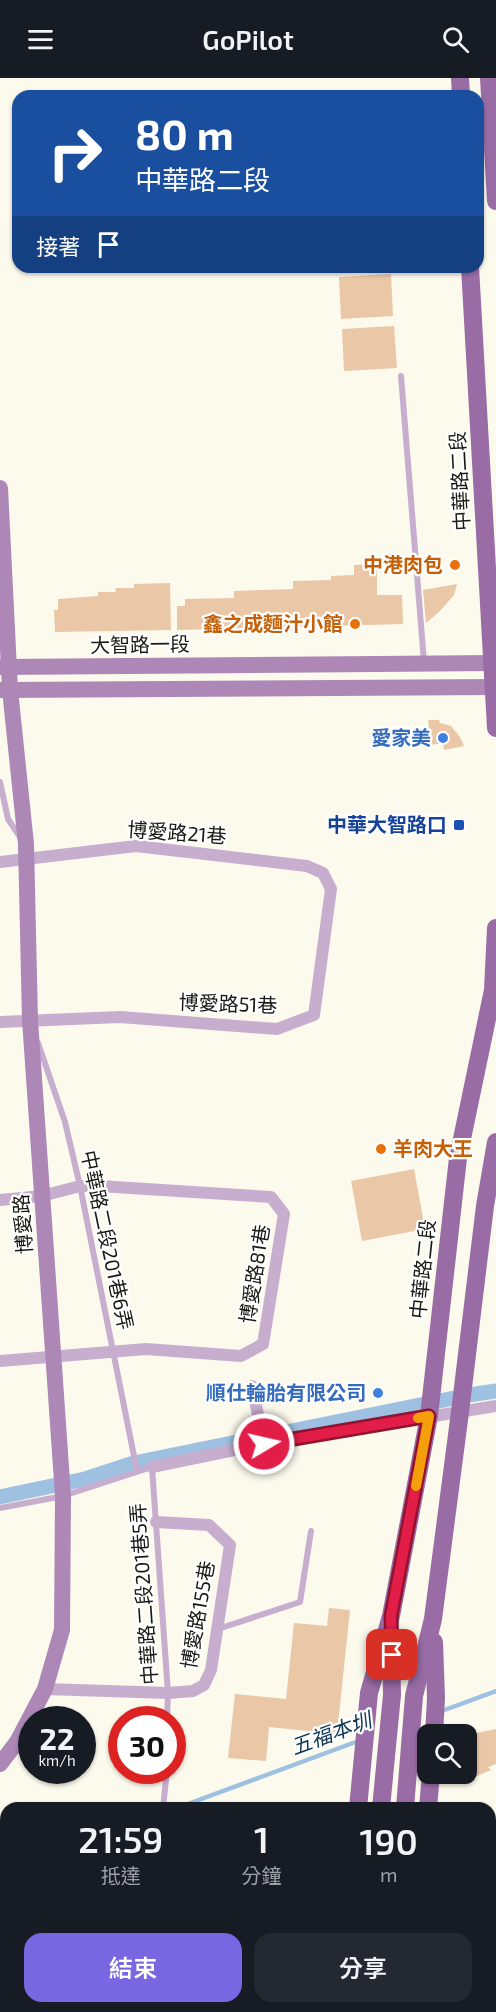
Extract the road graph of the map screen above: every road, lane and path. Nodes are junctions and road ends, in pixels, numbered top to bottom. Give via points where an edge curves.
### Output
1 (489, 78) edge
2 (496, 201) edge
3 (470, 273) edge
4 (401, 376) dead end
5 (0, 488) edge
6 (424, 663) junction
7 (495, 663) edge
8 (5, 667) edge
9 (495, 687) edge
10 (5, 690) edge
11 (496, 728) edge
12 (0, 782) edge
13 (27, 852) junction
14 (0, 861) edge
15 (323, 873) joint
16 (496, 928) edge
17 (30, 1020) junction
18 (0, 1022) edge
19 (496, 1142) edge
20 (80, 1186) junction
21 (42, 1196) junction
22 (0, 1200) edge
23 (490, 1205) edge
24 (114, 1352) junction
25 (54, 1357) junction
26 (0, 1361) edge
27 (252, 1386) dead end
28 (496, 1406) edge
29 (460, 1412) junction
30 (429, 1416) junction
31 (264, 1444) junction
32 (152, 1467) junction
33 (137, 1471) junction
34 (63, 1496) junction
35 (0, 1508) edge
36 (156, 1522) junction
37 (311, 1531) dead end
38 (391, 1616) junction
39 (433, 1619) junction
40 (217, 1629) junction
41 (45, 1689) junction
42 (168, 1693) junction
43 (168, 1706) edge
44 (435, 1724) edge
45 (0, 1764) edge
46 (166, 1784) edge
47 (430, 1784) edge
48 (164, 1802) edge
49 (359, 1802) edge
50 (382, 1802) edge
51 (405, 1802) edge
52 (429, 1802) edge

1 - 2 main road
3 - 7 main road, 中華路二段
4 - 6 lane
5 - 8 street, 博愛路
6 - 7 street, 大智路一段
6 - 8 street, 大智路一段
7 - 9 main road, 中華路二段
8 - 10 street, 博愛路
9 - 10 street
9 - 11 main road, 中華路二段
10 - 13 street, 博愛路
12 - 13 lane via 8,819
13 - 14 street, 博愛路21巷
13 - 15 street, 博愛路21巷 via 136,846 307,866
13 - 17 street, 博愛路
15 - 17 street, 博愛路51巷 via 331,888 314,1015 277,1029 120,1017
16 - 30 main road, 中華路二段 via 493,990 458,1158
17 - 18 street
17 - 20 lane, 中華路二段201巷6弄 via 64,1122
17 - 21 street, 博愛路
19 - 23 main road
20 - 21 street, 博愛路81巷
20 - 24 lane, 中華路二段201巷6弄
20 - 24 street, 博愛路81巷 via 271,1197 284,1214 263,1344 241,1356 146,1349
21 - 22 street, 博愛路81巷
21 - 25 street, 博愛路
23 - 29 main road
24 - 25 street, 博愛路81巷
24 - 33 lane, 中華路二段201巷6弄
25 - 26 street, 博愛路81巷
25 - 34 street, 博愛路
27 - 31 street
28 - 29 street
29 - 30 street
29 - 39 main road
30 - 31 street
30 - 38 main road, 中華路二段
31 - 32 street
32 - 33 lane
32 - 36 lane, 中華路二段201巷5弄
33 - 34 lane
34 - 35 lane
34 - 41 street, 博愛路 via 62,1630
36 - 40 street, 博愛路155巷 via 209,1525 230,1545
36 - 42 lane, 中華路二段201巷5弄
37 - 40 lane via 300,1602
38 - 49 main road, 中華路二段 via 369,1693
38 - 50 main road, 中華路二段 via 392,1695
39 - 44 main road
39 - 51 main road via 414,1696
40 - 42 street, 博愛路155巷 via 212,1670 204,1685 193,1691
41 - 42 street, 博愛路155巷
41 - 45 street, 博愛路 via 17,1742
42 - 43 lane, 中華路二段201巷5弄
46 - 48 lane
47 - 52 main road

